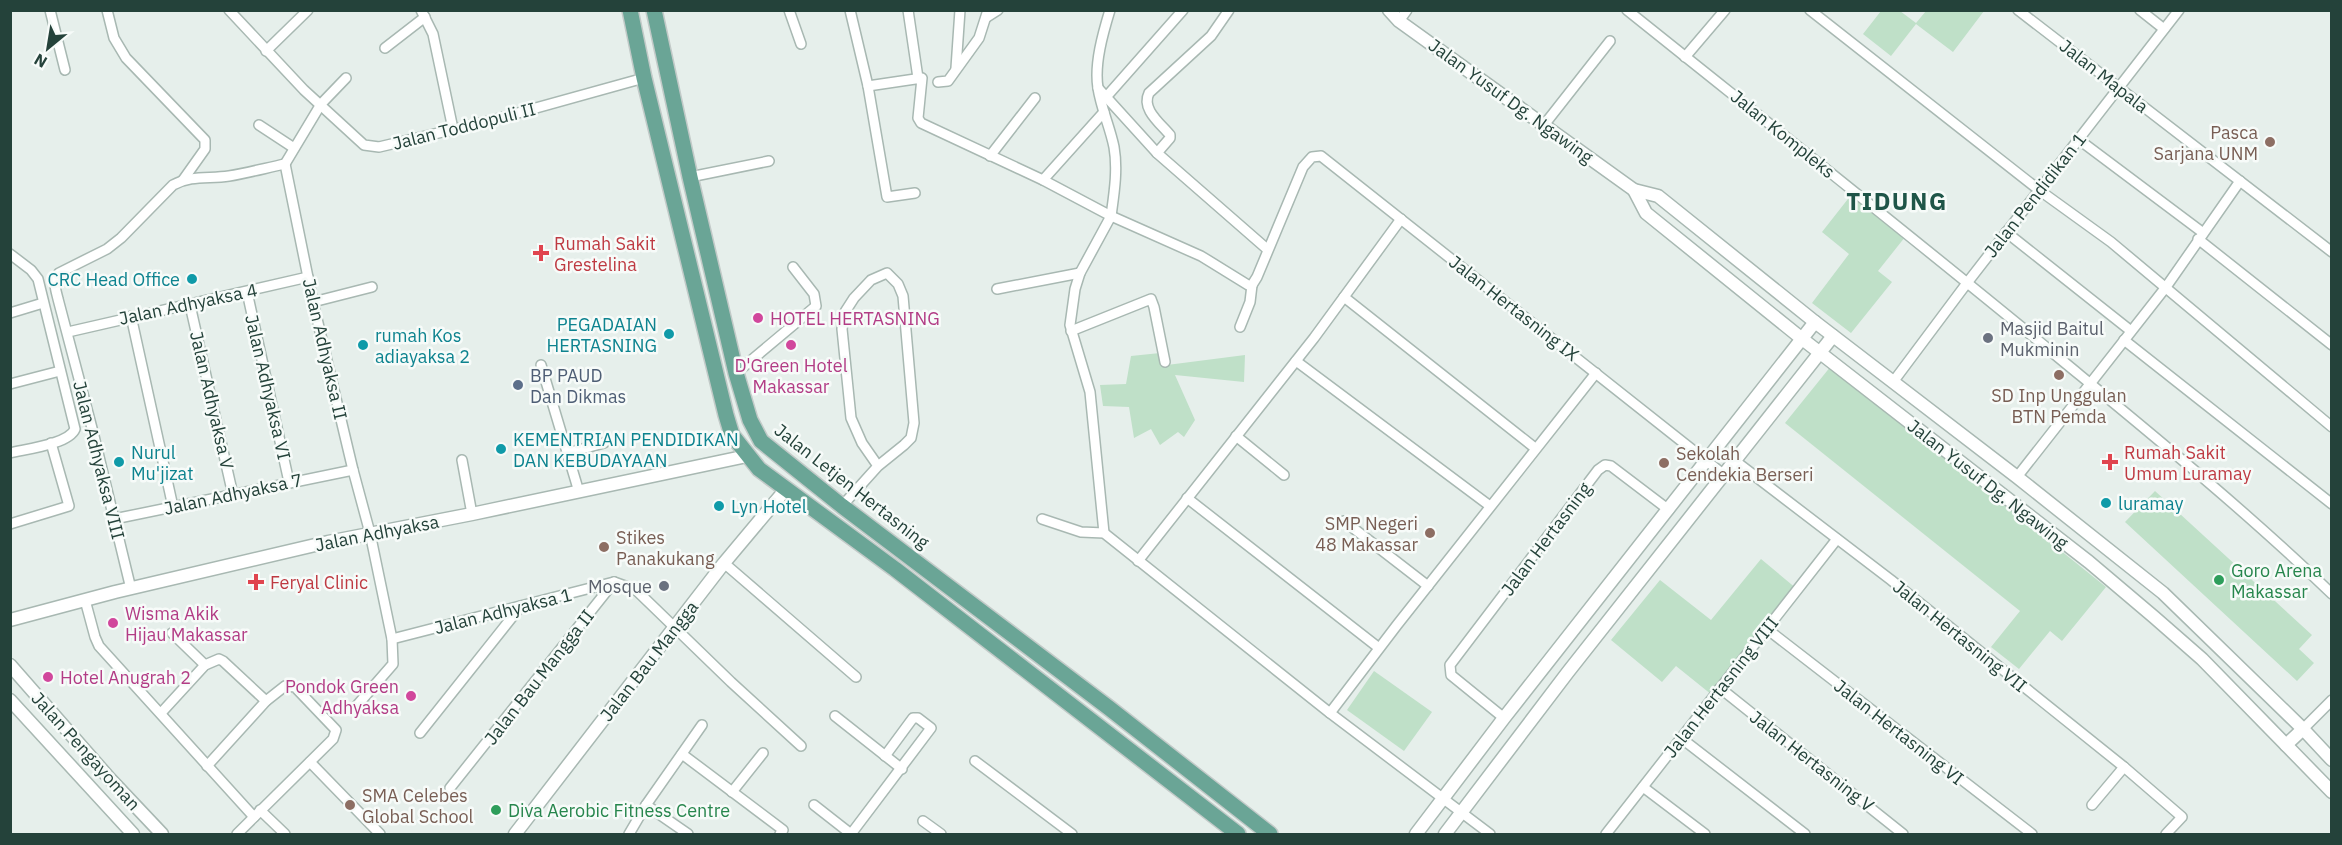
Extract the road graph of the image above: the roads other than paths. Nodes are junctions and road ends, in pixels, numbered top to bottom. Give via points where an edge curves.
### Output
1 (50, 10) edge
2 (107, 10) edge
3 (229, 10) edge
4 (308, 10) edge
5 (630, 10) edge
6 (654, 10) edge
7 (789, 10) edge
8 (850, 10) edge
9 (908, 10) edge
10 (960, 10) edge
11 (998, 10) edge
12 (1110, 10) edge
13 (1183, 10) edge
14 (1230, 10) edge
15 (1389, 10) edge
16 (1627, 10) edge
17 (1725, 10) edge
18 (1810, 10) edge
19 (2018, 10) edge
20 (2140, 10) edge
21 (2179, 10) edge
22 (423, 14) edge
23 (987, 14) edge
24 (1403, 16) edge
25 (2164, 29) junction
26 (1610, 41) dead end
27 (801, 44) dead end
28 (385, 48) dead end
29 (266, 51) junction
30 (1685, 57) junction
31 (64, 70) dead end
32 (956, 70) junction
33 (346, 78) dead end
34 (644, 78) junction
35 (920, 78) junction
36 (938, 82) dead end
37 (868, 86) junction
38 (1097, 87) junction
39 (2118, 88) junction
40 (1107, 96) junction
41 (1035, 98) dead end
42 (321, 104) junction
43 (1104, 112) junction
44 (259, 125) dead end
45 (679, 125) junction
46 (1544, 125) junction
47 (453, 129) junction
48 (657, 131) junction
49 (2078, 139) junction
50 (294, 148) junction
51 (1157, 153) junction
52 (990, 156) junction
53 (769, 160) dead end
54 (285, 164) junction
55 (690, 177) junction
56 (183, 180) junction
57 (1043, 180) junction
58 (2240, 181) junction
59 (2039, 189) junction
60 (1634, 190) junction
61 (915, 193) dead end
62 (1111, 216) junction
63 (1401, 219) junction
64 (2006, 232) junction
65 (2200, 236) junction
66 (1268, 249) junction
67 (2331, 252) edge
68 (10, 254) edge
69 (793, 267) dead end
70 (1080, 273) junction
71 (308, 277) junction
72 (1760, 279) junction
73 (1966, 283) junction
74 (1252, 285) junction
75 (372, 287) dead end
76 (2166, 287) junction
77 (996, 289) dead end
78 (247, 292) junction
79 (1747, 295) junction
80 (1344, 297) junction
81 (314, 302) junction
82 (43, 303) junction
83 (190, 305) junction
84 (10, 313) edge
85 (131, 316) junction
86 (1815, 322) junction
87 (1240, 327) dead end
88 (1071, 331) junction
89 (2131, 331) junction
90 (68, 332) junction
91 (1833, 336) junction
92 (1801, 338) junction
93 (2124, 340) junction
94 (2331, 345) edge
95 (1821, 353) junction
96 (1296, 361) junction
97 (1165, 362) dead end
98 (541, 365) dead end
99 (60, 371) junction
100 (736, 373) junction
101 (1596, 373) junction
102 (1893, 382) junction
103 (10, 384) edge
104 (2091, 384) junction
105 (2331, 427) edge
106 (1236, 436) junction
107 (604, 442) dead end
108 (51, 443) junction
109 (1535, 448) junction
110 (10, 453) edge
111 (567, 453) junction
112 (747, 456) junction
113 (462, 460) dead end
114 (1734, 460) junction
115 (1707, 461) junction
116 (878, 466) junction
117 (353, 470) junction
118 (1723, 474) junction
119 (1284, 475) dead end
120 (2017, 477) junction
121 (289, 482) junction
122 (786, 489) junction
123 (579, 492) junction
124 (233, 495) junction
125 (2003, 495) junction
126 (1186, 498) junction
127 (2331, 504) edge
128 (842, 506) junction
129 (1491, 506) junction
130 (173, 507) junction
131 (1669, 510) junction
132 (472, 514) junction
133 (114, 519) junction
134 (1042, 519) dead end
135 (1344, 521) dead end
136 (10, 524) edge
137 (370, 533) junction
138 (1104, 533) junction
139 (1837, 539) junction
140 (1138, 561) junction
141 (724, 563) junction
142 (614, 582) junction
143 (1428, 586) junction
144 (131, 589) junction
145 (2331, 594) edge
146 (85, 600) junction
147 (521, 606) junction
148 (10, 620) edge
149 (675, 628) junction
150 (1767, 629) junction
151 (172, 633) dead end
152 (392, 639) junction
153 (1379, 648) junction
154 (10, 665) edge
155 (206, 665) junction
156 (856, 677) dead end
157 (1720, 688) junction
158 (10, 700) edge
159 (2331, 700) edge
160 (266, 701) junction
161 (1109, 708) junction
162 (353, 710) dead end
163 (161, 713) junction
164 (1330, 713) junction
165 (836, 716) dead end
166 (1504, 718) junction
167 (1097, 724) junction
168 (702, 725) dead end
169 (2303, 729) junction
170 (420, 733) dead end
171 (1681, 738) junction
172 (2286, 745) junction
173 (801, 746) dead end
174 (763, 753) dead end
175 (682, 754) junction
176 (885, 756) junction
177 (2331, 760) edge
178 (975, 761) dead end
179 (310, 762) junction
180 (207, 765) junction
181 (2124, 767) junction
182 (902, 769) junction
183 (1643, 787) junction
184 (450, 788) dead end
185 (732, 792) junction
186 (2331, 792) edge
187 (129, 799) junction
188 (1444, 799) junction
189 (646, 805) junction
190 (814, 805) dead end
191 (2092, 806) dead end
192 (1463, 812) junction
193 (257, 813) junction
194 (114, 814) junction
195 (923, 821) dead end
196 (1231, 832) edge
197 (133, 834) edge
198 (162, 834) edge
199 (237, 834) edge
200 (285, 834) edge
201 (380, 834) edge
202 (515, 834) edge
203 (629, 834) edge
204 (688, 834) edge
205 (780, 834) edge
206 (851, 834) edge
207 (941, 834) edge
208 (1072, 834) edge
209 (1270, 834) edge
210 (1416, 834) edge
211 (1445, 834) edge
212 (1490, 834) edge
213 (1607, 834) edge
214 (1705, 834) edge
215 (1805, 834) edge
216 (1903, 834) edge
217 (2032, 834) edge
218 (2166, 834) edge

1 - 31 street
2 - 56 street via 114,38 126,58 206,140 205,149
3 - 29 street, Jalan Toddopuli II
4 - 29 street
5 - 34 main road
6 - 45 main road, Jalan Letjen Hertasning
7 - 27 street
8 - 37 street
9 - 35 street
10 - 32 street
11 - 23 street
12 - 38 street
13 - 40 street
14 - 51 street via 1211,36 1149,93 1147,107 1170,135
15 - 24 street, Jalan Yusuf Dg. Ngawing
16 - 30 street, Jalan Kompleks
17 - 30 street
18 - 59 street
19 - 39 street, Jalan Mapala
20 - 25 street
21 - 25 street, Jalan Pendidikan 1
22 - 28 street
22 - 47 street via 433,34
23 - 32 street via 979,38
24 - 46 street, Jalan Yusuf Dg. Ngawing
25 - 39 street, Jalan Pendidikan 1
26 - 46 street
29 - 42 street, Jalan Toddopuli II
30 - 73 street, Jalan Kompleks
32 - 36 street via 948,81
33 - 42 street
34 - 47 street, Jalan Toddopuli II
34 - 48 main road
35 - 37 street
35 - 52 street via 919,122
37 - 61 street via 887,196
38 - 40 street
38 - 43 street
39 - 49 street, Jalan Pendidikan 1
39 - 58 street, Jalan Mapala
40 - 51 street
41 - 52 street
42 - 47 street, Jalan Toddopuli II via 364,145 379,147
42 - 50 street
43 - 57 street
43 - 62 street via 1115,160
44 - 50 street
45 - 48 main road
45 - 55 main road, Jalan Letjen Hertasning
46 - 60 street, Jalan Yusuf Dg. Ngawing
48 - 112 main road via 726,415 732,435
49 - 59 street, Jalan Pendidikan 1
49 - 65 street
50 - 54 street
51 - 66 street
52 - 57 street
53 - 55 street
54 - 56 street via 231,176
54 - 71 street, Jalan Adhyaksa II
55 - 100 main road, Jalan Letjen Hertasning
56 - 90 street via 172,185 107,249 57,276 54,285
57 - 62 street
58 - 65 street
58 - 67 street, Jalan Mapala
59 - 64 street, Jalan Pendidikan 1
59 - 76 street
60 - 72 street, Jalan Yusuf Dg. Ngawing via 1658,196
60 - 79 street, Jalan Yusuf Dg. Ngawing via 1646,213
62 - 70 street
62 - 74 street via 1201,256
63 - 66 street, Jalan Hertasning IX via 1321,156 1312,157 1303,167
63 - 80 street
63 - 101 street, Jalan Hertasning IX
64 - 73 street, Jalan Pendidikan 1
64 - 89 street
65 - 76 street
65 - 94 street
66 - 74 street
68 - 82 street via 36,275
69 - 100 street via 814,294 816,306
70 - 77 street
70 - 88 street via 1071,306
71 - 78 street, Jalan Adhyaksa 4
71 - 81 street, Jalan Adhyaksa II
72 - 79 street
72 - 86 street, Jalan Yusuf Dg. Ngawing
73 - 102 street, Jalan Pendidikan 1
73 - 104 street, Jalan Kompleks
74 - 87 street
75 - 81 street
76 - 89 street
76 - 105 street
78 - 83 street, Jalan Adhyaksa 4
78 - 121 street, Jalan Adhyaksa VI
79 - 92 street, Jalan Yusuf Dg. Ngawing
80 - 96 street
80 - 109 street
81 - 117 street, Jalan Adhyaksa II
82 - 84 street
82 - 99 street
83 - 85 street, Jalan Adhyaksa 4
83 - 124 street, Jalan Adhyaksa V
85 - 90 street, Jalan Adhyaksa 4
85 - 130 street
86 - 91 street, Jalan Yusuf Dg. Ngawing
86 - 92 street
88 - 97 street via 1151,298
88 - 138 street via 1090,392
89 - 93 street
90 - 133 street, Jalan Adhyaksa VIII
91 - 95 street
91 - 102 street, Jalan Yusuf Dg. Ngawing
92 - 95 street, Jalan Yusuf Dg. Ngawing
92 - 115 street
93 - 104 street
93 - 127 street
95 - 114 street
95 - 125 street, Jalan Yusuf Dg. Ngawing
96 - 106 street
96 - 129 street
98 - 111 street
99 - 103 street
99 - 108 street via 75,429 70,437
100 - 128 main road, Jalan Letjen Hertasning via 750,420 761,441
101 - 109 street
101 - 115 street, Jalan Hertasning IX
102 - 120 street, Jalan Yusuf Dg. Ngawing
104 - 120 street
104 - 145 street, Jalan Kompleks via 2267,532
106 - 119 street
106 - 126 street
107 - 111 street
108 - 110 street
108 - 136 street via 69,506
109 - 129 street
111 - 123 street
112 - 122 main road
112 - 123 street, Jalan Adhyaksa
113 - 132 street
114 - 118 street
114 - 139 street, Jalan Hertasning VII
115 - 118 street, Jalan Hertasning IX
115 - 131 street
116 - 116 street via 851,418 842,329 845,312 854,298 872,280 887,273 903,296 914,423 911,438
116 - 128 street
117 - 121 street, Jalan Adhyaksa 7
117 - 137 street, Jalan Adhyaksa II
118 - 192 street
120 - 125 street
120 - 169 street, Jalan Yusuf Dg. Ngawing via 2163,593
121 - 124 street, Jalan Adhyaksa 7
122 - 141 street, Jalan Bau Mangga
122 - 167 main road
123 - 132 street, Jalan Adhyaksa
124 - 130 street, Jalan Adhyaksa 7
125 - 172 street, Jalan Yusuf Dg. Ngawing via 2202,659
126 - 140 street
126 - 153 street
128 - 161 main road, Jalan Letjen Hertasning
129 - 143 street
130 - 133 street, Jalan Adhyaksa 7
131 - 166 street
131 - 166 street, Jalan Hertasning via 1611,466 1605,465 1598,471 1450,665 1451,675
132 - 137 street, Jalan Adhyaksa
133 - 144 street, Jalan Adhyaksa VIII
134 - 138 street via 1081,532
135 - 143 street
137 - 144 street, Jalan Adhyaksa
137 - 152 street, Jalan Adhyaksa II
138 - 140 street
139 - 150 street, Jalan Hertasning VIII
139 - 181 street, Jalan Hertasning VII
140 - 164 street
141 - 149 street, Jalan Bau Mangga
141 - 156 street
142 - 147 street, Jalan Adhyaksa 1
142 - 149 street via 636,590
142 - 184 street, Jalan Bau Mangga II
143 - 153 street
144 - 146 street, Jalan Adhyaksa
146 - 148 street, Jalan Adhyaksa
146 - 163 street via 99,646
147 - 152 street, Jalan Adhyaksa 1
147 - 170 street
149 - 173 street
149 - 202 street, Jalan Bau Mangga
150 - 157 street, Jalan Hertasning VIII
150 - 217 street, Jalan Hertasning VI
151 - 155 street
152 - 162 street, Jalan Adhyaksa II via 393,664
153 - 164 street
154 - 187 street, Jalan Pengayoman
155 - 160 street via 223,661
155 - 163 street
157 - 171 street, Jalan Hertasning VIII
157 - 216 street, Jalan Hertasning V
158 - 194 street, Jalan Pengayoman
159 - 169 street
160 - 179 street via 285,686 295,687 335,726 333,740
160 - 180 street
161 - 167 main road
161 - 209 main road, Jalan Letjen Hertasning
163 - 180 street
164 - 188 street
165 - 176 street
166 - 188 street
167 - 196 main road
168 - 175 street
169 - 172 street
169 - 177 street, Jalan Yusuf Dg. Ngawing
171 - 183 street, Jalan Hertasning VIII
171 - 215 street
172 - 186 street, Jalan Yusuf Dg. Ngawing
174 - 185 street
175 - 185 street
175 - 189 street
176 - 182 street
176 - 182 street via 913,718 930,726 932,729
178 - 208 street
179 - 193 street
179 - 201 street
180 - 193 street
181 - 191 street
181 - 218 street, Jalan Hertasning VII via 2182,817
182 - 206 street
183 - 213 street, Jalan Hertasning VIII
183 - 214 street
185 - 205 street via 783,830
187 - 194 street
187 - 198 street, Jalan Pengayoman
188 - 192 street
188 - 210 street
189 - 203 street
189 - 204 street
190 - 206 street
192 - 211 street
192 - 212 street
193 - 199 street
193 - 200 street
194 - 197 street, Jalan Pengayoman
195 - 207 street

